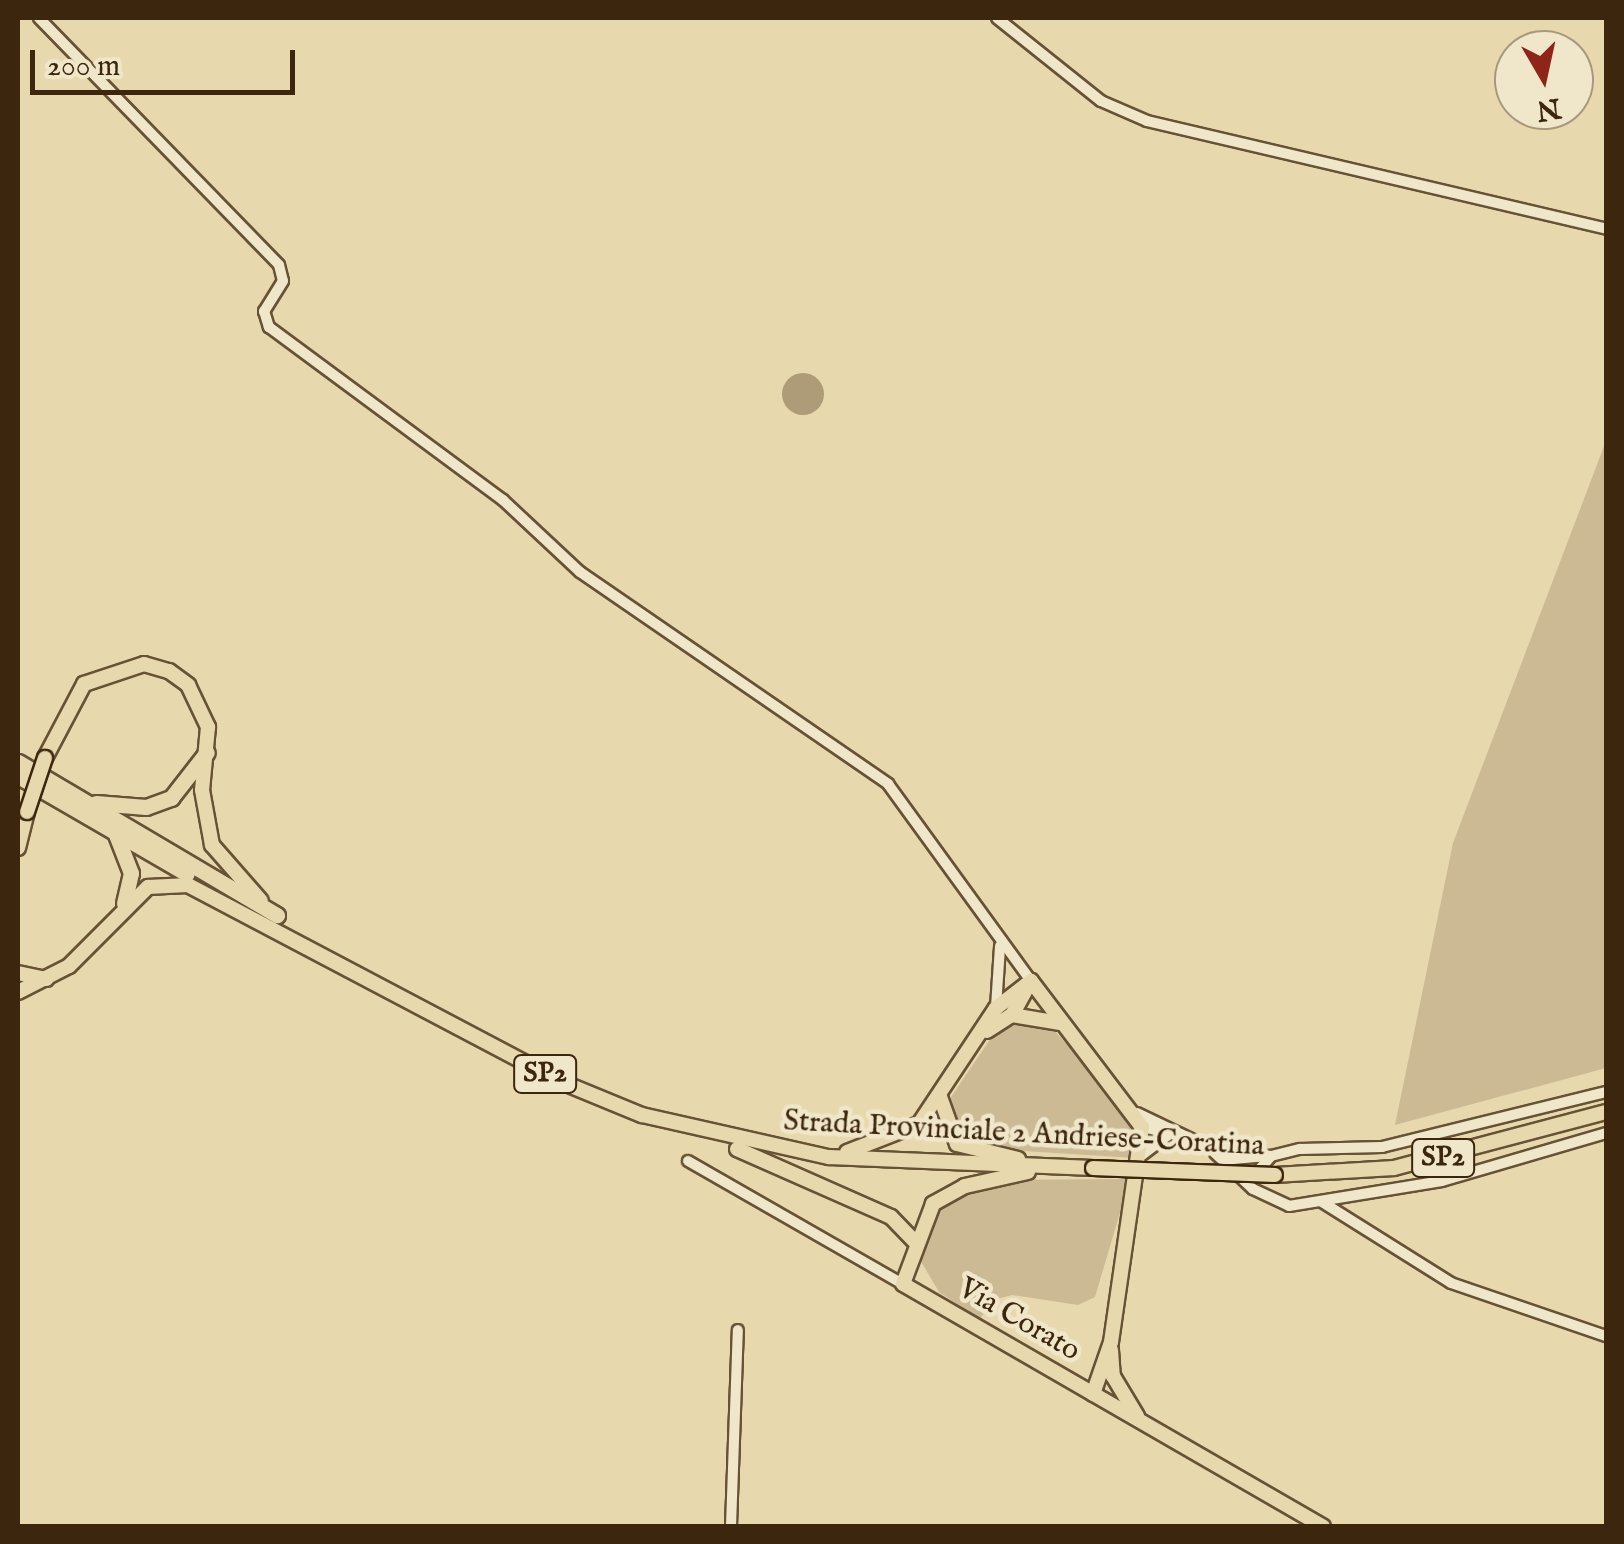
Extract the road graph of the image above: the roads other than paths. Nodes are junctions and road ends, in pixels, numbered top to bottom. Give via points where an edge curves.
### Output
1 (39, 18) edge
2 (998, 18) edge
3 (1606, 229) edge
4 (207, 752) junction
5 (18, 762) edge
6 (18, 776) edge
7 (85, 801) junction
8 (115, 832) junction
9 (18, 848) edge
10 (124, 902) junction
11 (275, 919) junction
12 (996, 935) junction
13 (18, 973) edge
14 (46, 979) junction
15 (1031, 981) junction
16 (18, 992) edge
17 (996, 1008) junction
18 (1012, 1015) junction
19 (1070, 1028) junction
20 (985, 1032) junction
21 (1606, 1092) edge
22 (940, 1096) junction
23 (1606, 1112) edge
24 (1139, 1120) junction
25 (695, 1132) junction
26 (1606, 1133) edge
27 (1170, 1135) junction
28 (1187, 1136) junction
29 (1215, 1152) junction
30 (803, 1154) junction
31 (1142, 1155) junction
32 (1271, 1156) junction
33 (688, 1161) dead end
34 (1045, 1166) junction
35 (1074, 1168) junction
36 (1253, 1189) junction
37 (1322, 1202) junction
38 (914, 1240) junction
39 (903, 1284) junction
40 (738, 1330) dead end
41 (1606, 1336) edge
42 (1110, 1342) junction
43 (1113, 1376) junction
44 (1093, 1394) junction
45 (1140, 1421) junction
46 (731, 1526) edge
47 (1323, 1526) edge

1 - 12 street via 279,265 283,282 264,311 269,327 503,500 580,572 888,784
2 - 3 street via 1101,101 1147,120
4 - 7 highway via 171,798 146,806
4 - 9 main road, bridge via 204,716 188,686 144,664 84,684 44,758
4 - 11 main road via 202,803 212,845
5 - 7 highway, Strada Provinciale 2 Andriese-Coratina / SP2
6 - 8 highway, Strada Provinciale 2 Andriese-Coratina / SP2
7 - 11 highway, Strada Provinciale 2 Andriese-Coratina / SP2
8 - 10 highway via 131,873
8 - 11 highway, Strada Provinciale 2 Andriese-Coratina / SP2
10 - 11 main road via 148,886 188,884
10 - 14 main road
11 - 25 main road, Strada Provinciale 2 Andriese-Coratina / SP2 via 559,1081
12 - 15 street
12 - 17 street via 1004,981
13 - 14 main road
14 - 16 main road
15 - 17 main road
15 - 18 main road
15 - 19 main road
17 - 20 main road
18 - 19 main road via 1046,1014
18 - 20 main road
19 - 24 main road
20 - 22 main road
21 - 32 street via 1382,1146
22 - 30 main road via 891,1140
22 - 34 main road via 957,1144
23 - 35 main road, Strada Provinciale 2 Andriese-Coratina / SP2, bridge via 1394,1168 1276,1175
24 - 27 street
24 - 28 street
24 - 31 main road
25 - 30 main road, Strada Provinciale 2 Andriese-Coratina / SP2
25 - 38 main road via 892,1218
26 - 37 street via 1442,1182
27 - 28 street
27 - 31 street
28 - 29 street
29 - 32 street
29 - 36 street
30 - 34 main road, Strada Provinciale 2 Andriese-Coratina / SP2
31 - 42 main road
32 - 36 street via 1252,1174
33 - 39 street, Via Corato
34 - 35 main road, Strada Provinciale 2 Andriese-Coratina / SP2
35 - 38 main road via 966,1186 933,1204
36 - 37 street via 1290,1206
37 - 41 street via 1451,1283
38 - 39 main road
39 - 44 main road, Via Corato
40 - 46 street
42 - 43 main road
42 - 44 main road
43 - 44 main road
43 - 45 main road
44 - 45 main road, Via Corato
45 - 47 main road, Via Corato

